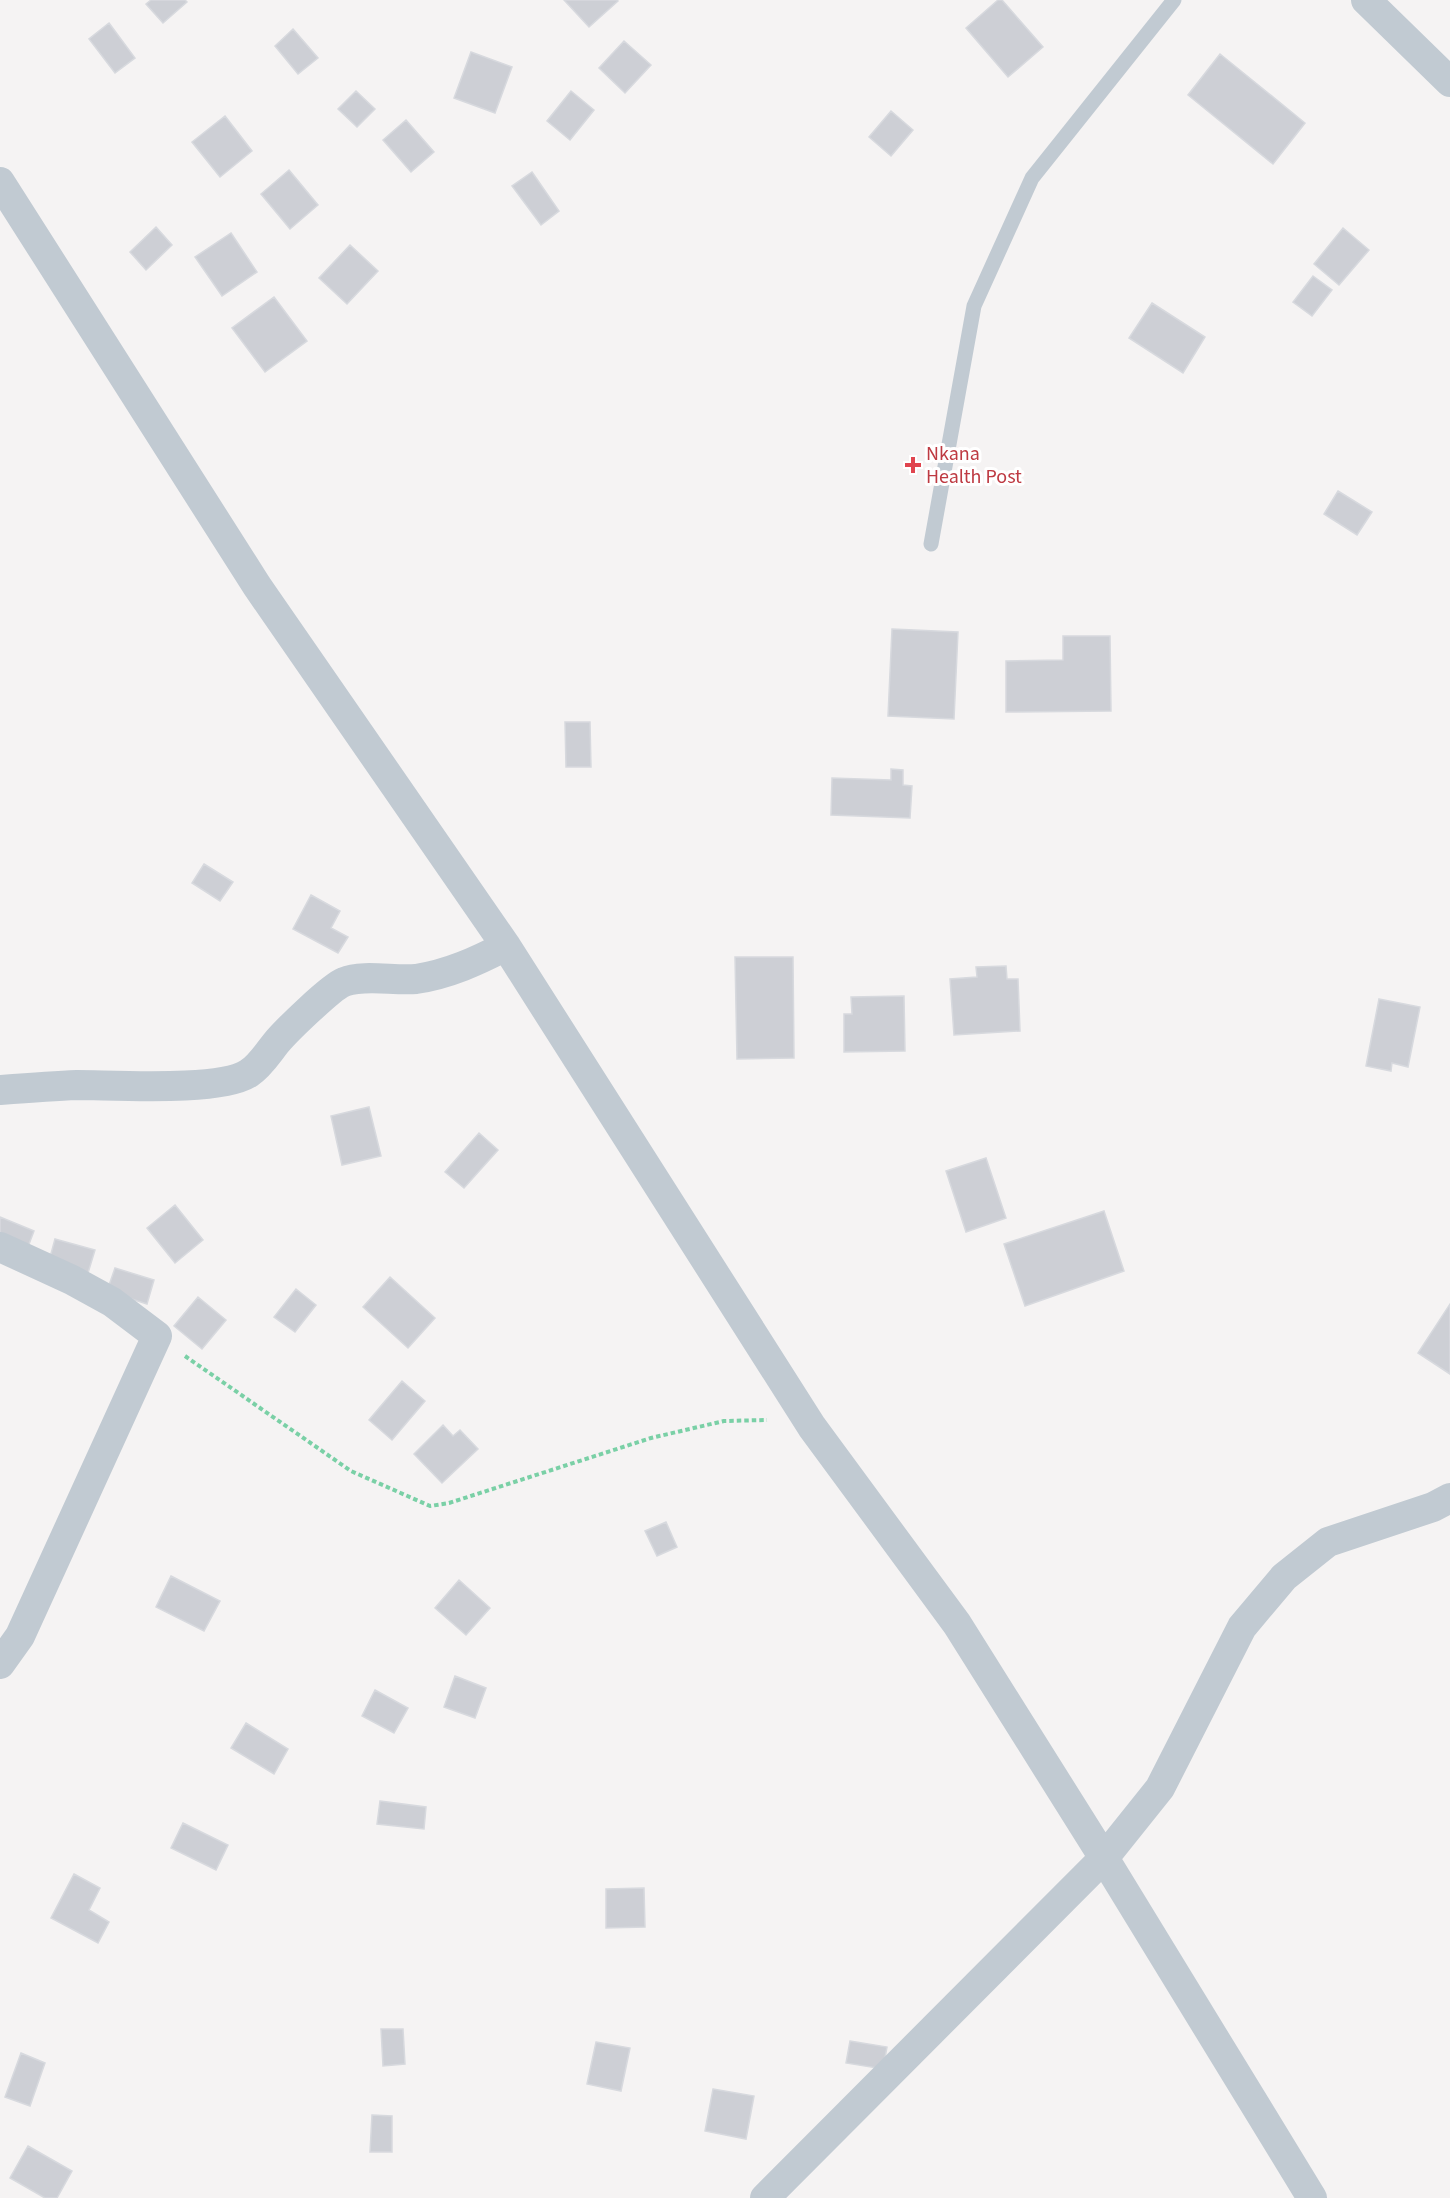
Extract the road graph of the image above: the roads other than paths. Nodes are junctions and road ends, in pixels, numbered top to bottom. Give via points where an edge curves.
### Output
1 (1174, 0) edge
2 (1366, 0) edge
3 (1450, 82) edge
4 (0, 182) edge
5 (931, 544) dead end
6 (506, 946) junction
7 (0, 1090) edge
8 (0, 1247) edge
9 (1450, 1498) edge
10 (0, 1664) edge
11 (1104, 1858) junction
12 (765, 2198) edge
13 (1312, 2198) edge

1 - 5 lane via 1032,178 974,306
2 - 3 street
4 - 6 street via 257,586
6 - 7 street via 443,973 415,979 356,979 338,984 240,1078 193,1085 74,1085
6 - 11 street via 812,1427 957,1624
8 - 10 street via 112,1302 158,1336 20,1636
9 - 11 street via 1328,1542 1284,1577 1242,1627 1160,1788
11 - 12 street
11 - 13 street

